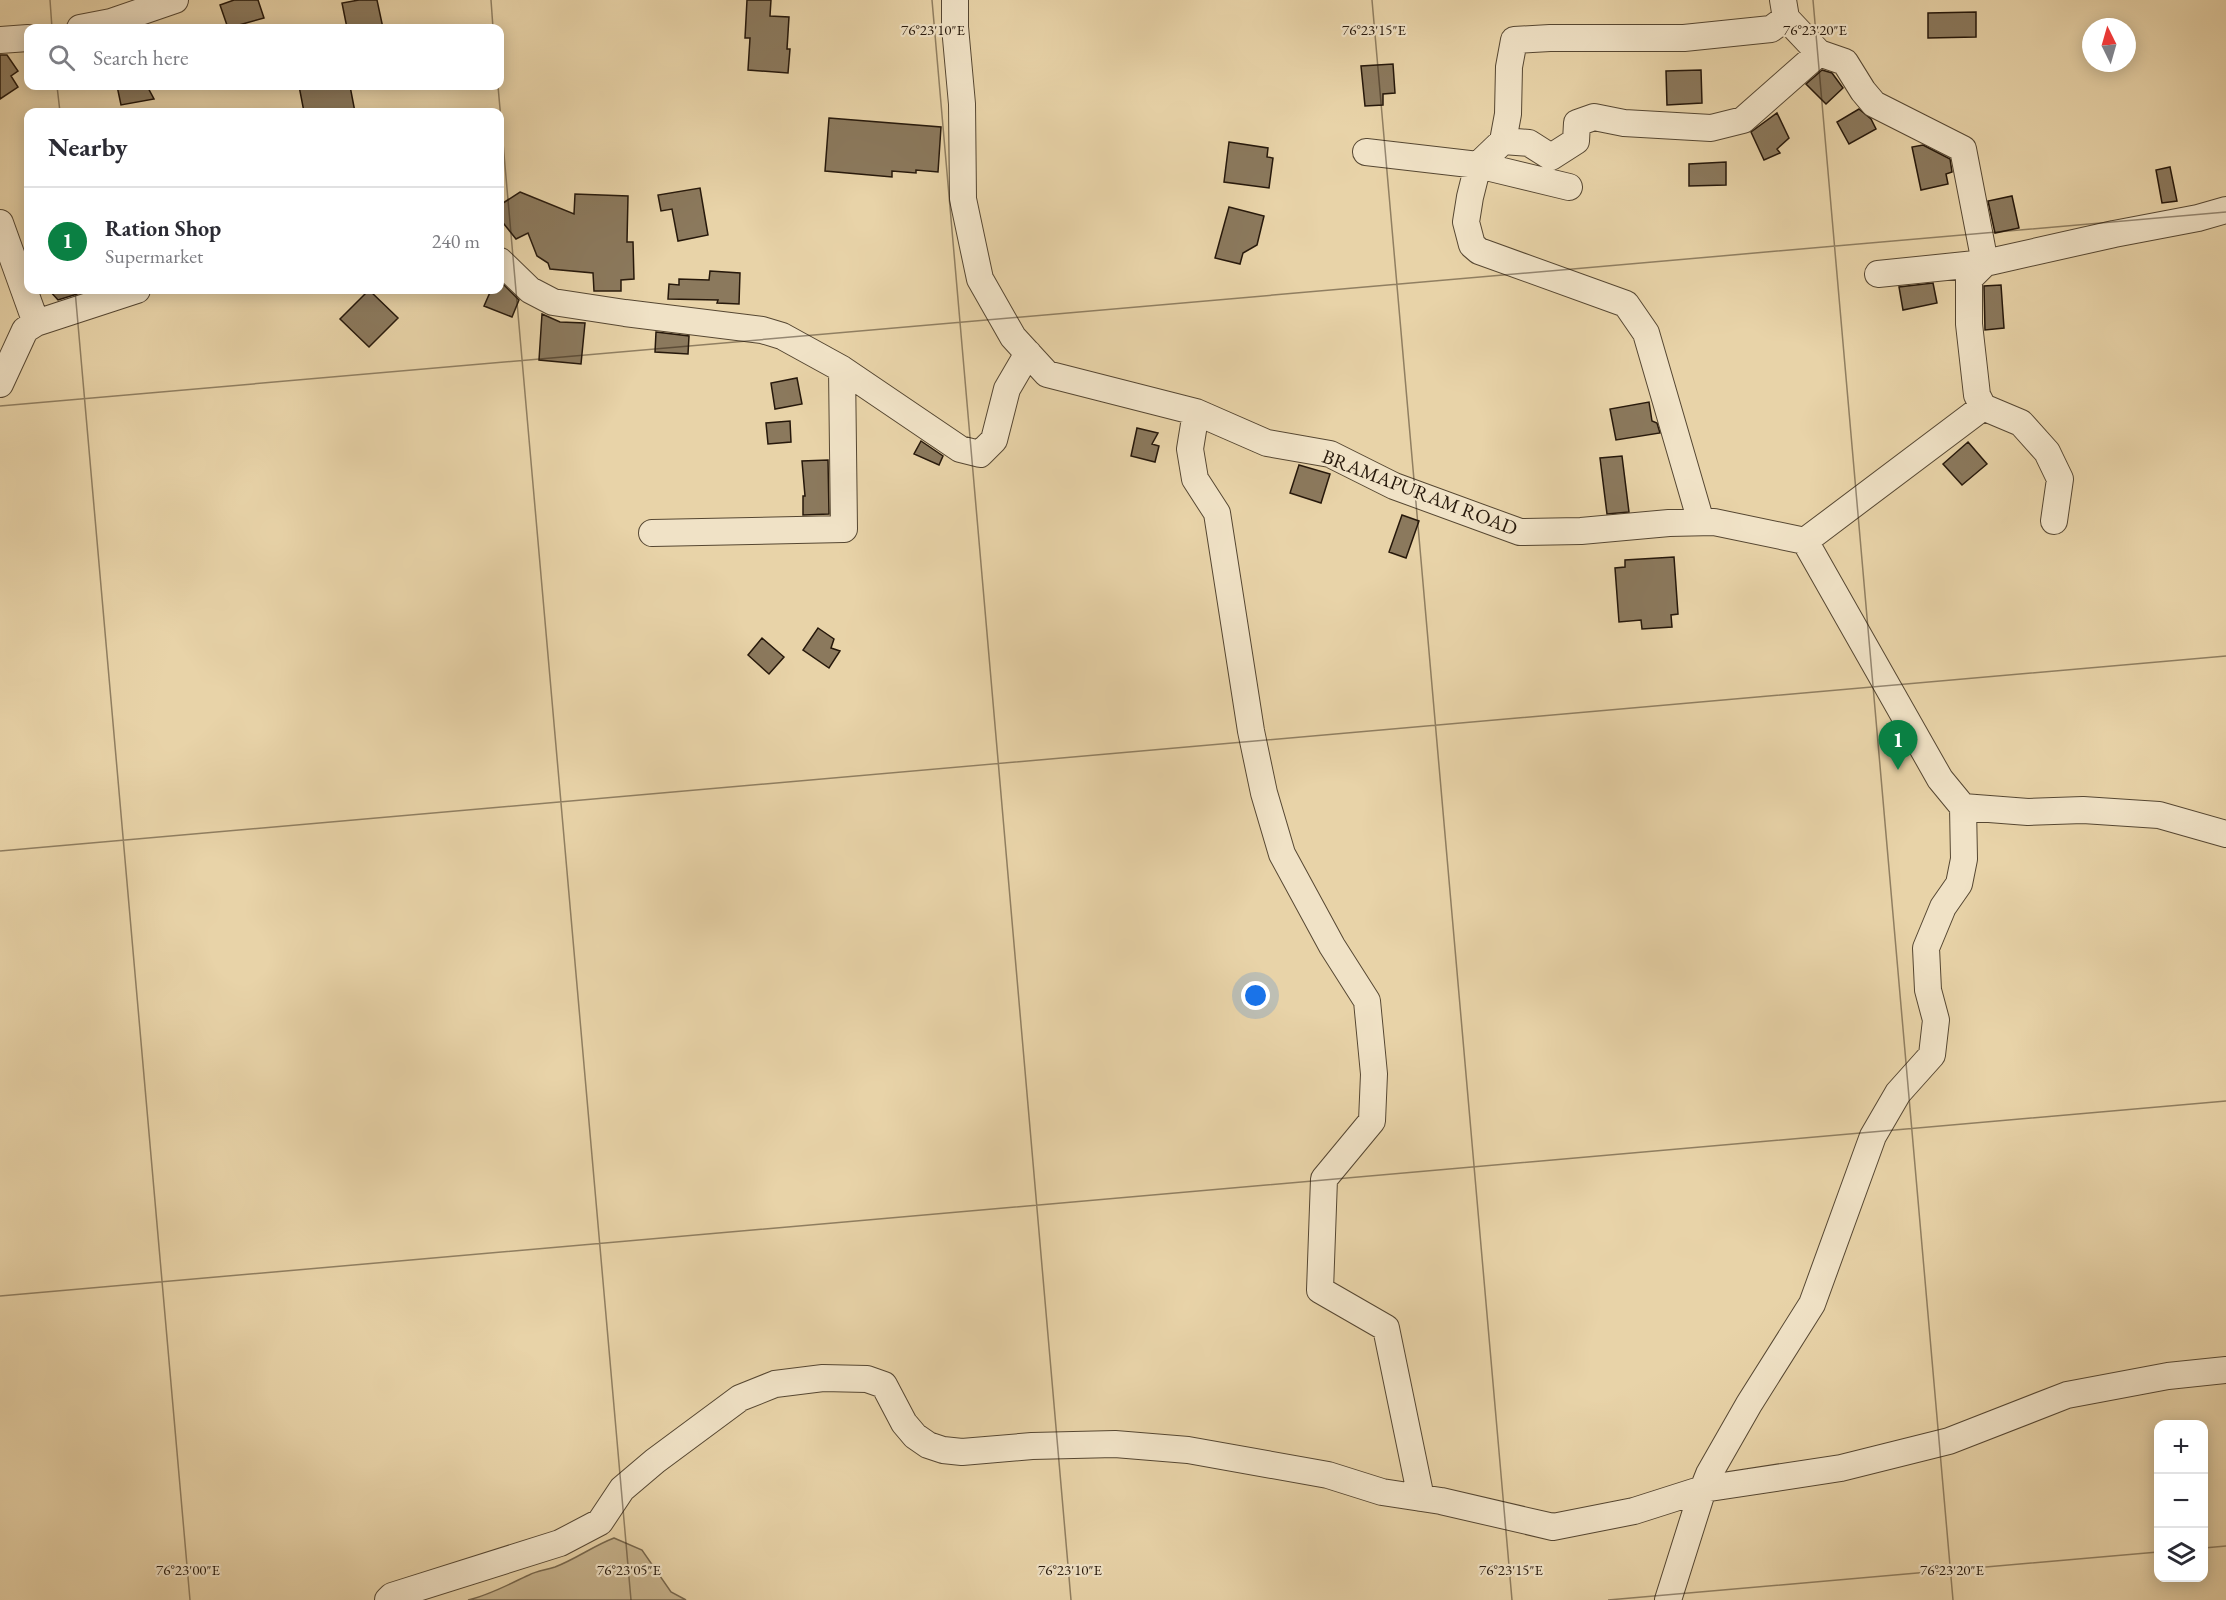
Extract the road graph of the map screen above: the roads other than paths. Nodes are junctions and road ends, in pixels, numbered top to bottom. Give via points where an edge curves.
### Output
1 (175, 0) edge
2 (955, 0) edge
3 (1784, 9) edge
4 (101, 24) edge
5 (24, 38) edge
6 (0, 40) edge
7 (1819, 53) junction
8 (1503, 141) junction
9 (1366, 152) dead end
10 (1478, 165) junction
11 (1569, 187) dead end
12 (2226, 210) edge
13 (0, 223) edge
14 (1985, 263) junction
15 (504, 265) edge
16 (1878, 274) dead end
17 (24, 289) edge
18 (26, 294) edge
19 (124, 294) edge
20 (36, 322) junction
21 (1028, 353) junction
22 (842, 369) junction
23 (0, 384) edge
24 (1983, 407) junction
25 (1196, 412) junction
26 (2054, 521) dead end
27 (1701, 522) junction
28 (652, 533) dead end
29 (1805, 541) junction
30 (1963, 807) junction
31 (2226, 834) edge
32 (2226, 1370) edge
33 (1703, 1489) junction
34 (1420, 1498) junction
35 (388, 1600) edge
36 (1668, 1600) edge

1 - 4 street
2 - 21 street, BRAMAPURAM ROAD via 963,199 980,279 1013,337
3 - 7 street
3 - 8 street via 1771,28 1684,38 1514,40
5 - 6 street
7 - 8 street via 1743,120 1711,128 1624,123 1594,117 1577,123 1576,141 1551,157 1529,143
7 - 14 street via 1845,62 1874,104 1963,149
8 - 10 street
9 - 10 street
10 - 11 street
10 - 27 street via 1466,222 1472,244 1490,256 1626,304 1646,333
12 - 14 street
13 - 17 street
14 - 16 street
14 - 24 street via 1969,279 1969,324 1977,395
15 - 22 street via 530,291 553,302 762,330 782,336
18 - 20 street
19 - 20 street
20 - 23 street via 25,330
21 - 22 street via 1007,389 994,440 980,454 960,449
21 - 25 street, BRAMAPURAM ROAD via 1047,374
22 - 28 street via 844,529
24 - 26 street via 2021,423 2047,452 2060,479
24 - 29 street
25 - 27 street, BRAMAPURAM ROAD via 1267,443 1330,454 1394,486 1520,532
25 - 34 street via 1190,448 1195,480 1217,513 1264,793 1282,854 1367,1002 1374,1074 1372,1121 1324,1179 1320,1290 1386,1328
27 - 29 street, BRAMAPURAM ROAD
29 - 30 street via 1940,779
30 - 31 street via 2159,815
30 - 33 street via 1964,859 1959,884 1943,907 1926,948 1928,990 1936,1020 1932,1055 1898,1093 1873,1136 1812,1304 1749,1404
32 - 33 street via 2168,1376 2067,1395 1948,1441 1841,1468
33 - 34 street via 1634,1511 1553,1527
33 - 36 street
34 - 35 street via 1382,1492 1328,1475 1188,1450 1115,1444 943,1450 915,1436 884,1385 867,1378 823,1378 775,1384 740,1398 622,1489 600,1522 560,1543

